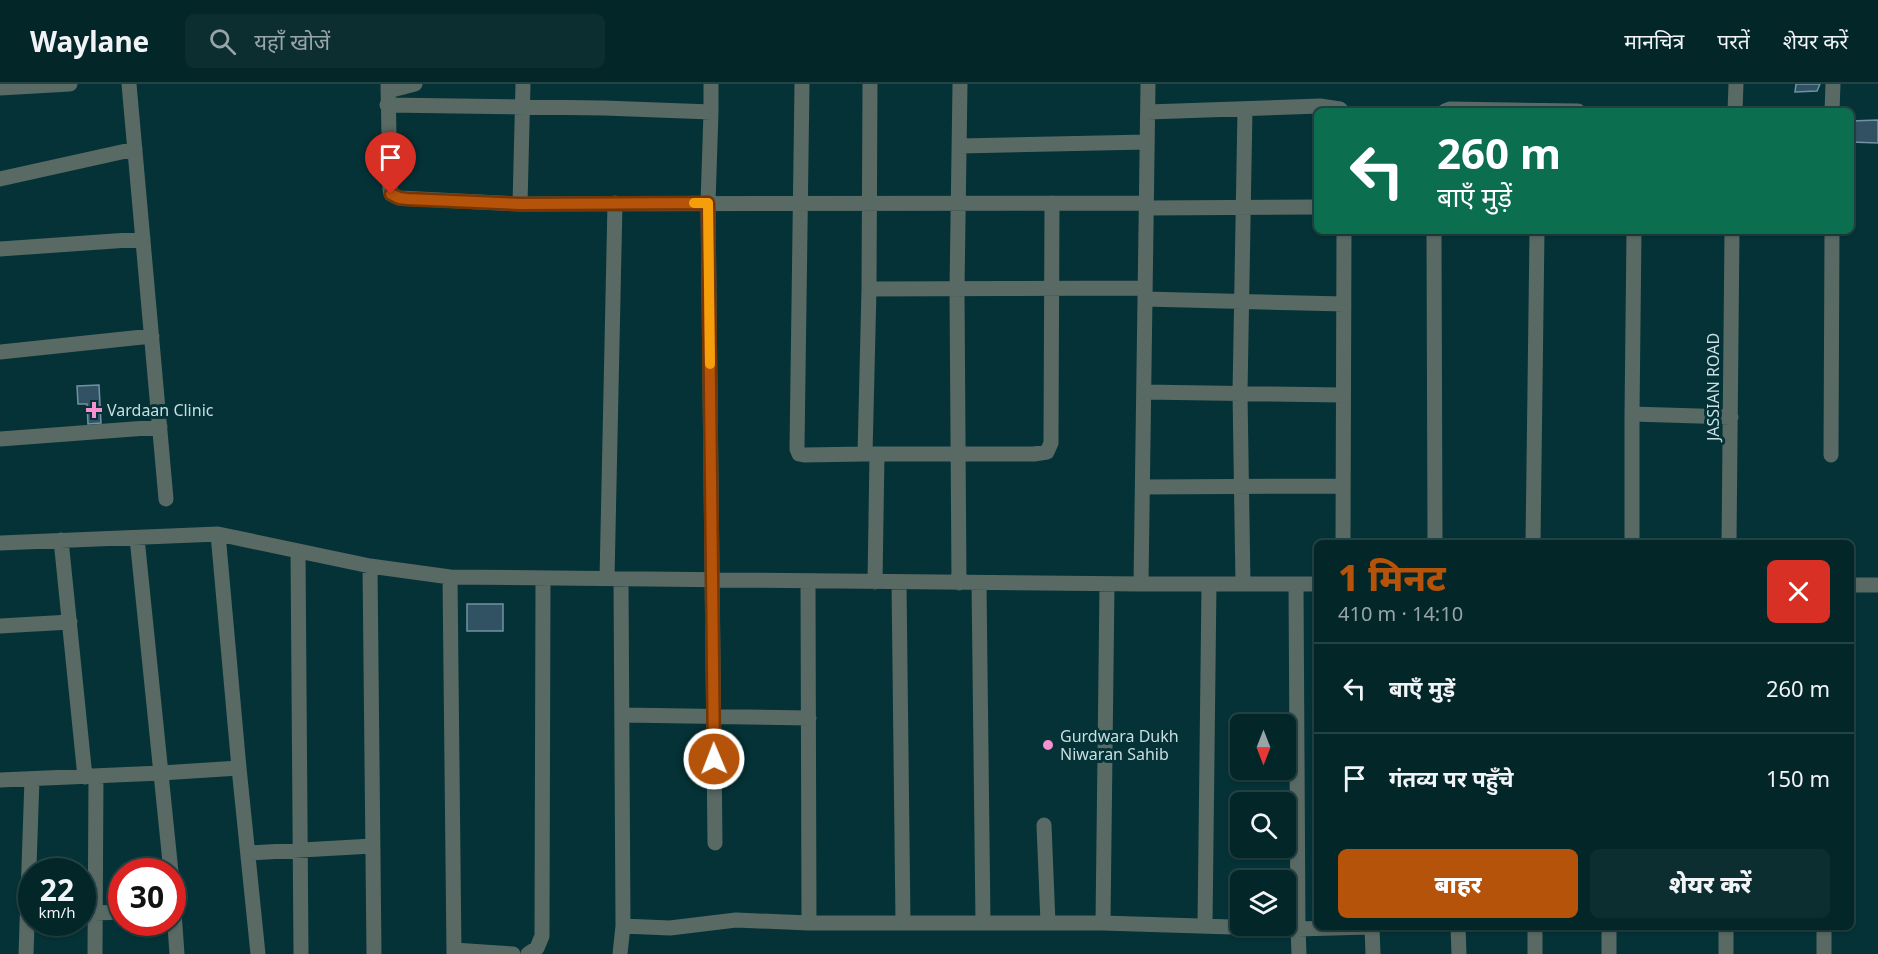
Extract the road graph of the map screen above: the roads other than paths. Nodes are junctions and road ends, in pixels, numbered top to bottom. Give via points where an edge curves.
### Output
1 (70, 84) edge
2 (129, 84) edge
3 (415, 84) edge
4 (523, 84) edge
5 (711, 84) edge
6 (802, 84) edge
7 (870, 84) edge
8 (960, 84) edge
9 (1148, 84) edge
10 (1736, 84) edge
11 (1833, 84) edge
12 (0, 88) edge
13 (388, 93) edge
14 (523, 106) junction
15 (1335, 108) edge
16 (1735, 108) edge
17 (1832, 108) edge
18 (1245, 109) junction
19 (711, 112) junction
20 (1148, 112) junction
21 (1147, 142) junction
22 (960, 146) junction
23 (135, 148) junction
24 (0, 179) edge
25 (615, 203) junction
26 (708, 203) junction
27 (800, 203) junction
28 (869, 203) junction
29 (960, 203) junction
30 (1052, 203) junction
31 (520, 204) junction
32 (1146, 205) junction
33 (1243, 207) junction
34 (1314, 207) edge
35 (1344, 234) edge
36 (1434, 234) edge
37 (1537, 234) edge
38 (1634, 234) edge
39 (1732, 234) edge
40 (1832, 234) edge
41 (143, 239) junction
42 (0, 249) edge
43 (1051, 288) junction
44 (869, 289) junction
45 (957, 289) junction
46 (1145, 293) junction
47 (1242, 302) junction
48 (1344, 304) junction
49 (152, 336) junction
50 (0, 352) edge
51 (1144, 392) junction
52 (1240, 393) junction
53 (1343, 395) junction
54 (1632, 414) junction
55 (1731, 417) junction
56 (160, 427) junction
57 (0, 440) edge
58 (871, 454) junction
59 (957, 454) junction
60 (1831, 455) dead end
61 (1243, 486) junction
62 (1343, 486) junction
63 (1143, 487) junction
64 (166, 499) dead end
65 (218, 534) junction
66 (137, 538) junction
67 (61, 540) junction
68 (1342, 540) edge
69 (1435, 540) edge
70 (1533, 540) edge
71 (1632, 540) edge
72 (1729, 540) edge
73 (0, 543) edge
74 (298, 551) junction
75 (369, 566) junction
76 (450, 577) junction
77 (543, 578) junction
78 (614, 579) junction
79 (712, 580) junction
80 (808, 581) junction
81 (875, 582) junction
82 (898, 582) junction
83 (960, 583) junction
84 (979, 583) junction
85 (1107, 584) junction
86 (1141, 584) junction
87 (1209, 584) junction
88 (1243, 584) junction
89 (1296, 584) junction
90 (1314, 584) edge
91 (1854, 585) edge
92 (1878, 585) edge
93 (70, 622) junction
94 (0, 626) edge
95 (623, 715) junction
96 (714, 717) junction
97 (809, 718) junction
98 (239, 768) junction
99 (160, 773) junction
100 (90, 776) junction
101 (32, 779) junction
102 (0, 780) edge
103 (1044, 825) dead end
104 (716, 843) dead end
105 (372, 846) junction
106 (300, 850) junction
107 (248, 853) junction
108 (93, 858) edge
109 (169, 858) edge
110 (809, 923) junction
111 (903, 923) junction
112 (983, 923) junction
113 (1048, 923) junction
114 (1103, 923) junction
115 (623, 926) junction
116 (1205, 926) junction
117 (1298, 929) junction
118 (1314, 929) edge
119 (1370, 930) edge
120 (1458, 930) edge
121 (1534, 930) edge
122 (1609, 930) edge
123 (1726, 930) edge
124 (1824, 930) edge
125 (95, 936) edge
126 (176, 936) edge
127 (454, 952) edge
128 (26, 954) edge
129 (95, 954) edge
130 (177, 954) edge
131 (258, 954) edge
132 (302, 954) edge
133 (374, 954) edge
134 (513, 954) edge
135 (528, 954) edge
136 (620, 954) edge
137 (1299, 954) edge
138 (1373, 954) edge
139 (1459, 954) edge
140 (1534, 954) edge
141 (1609, 954) edge
142 (1726, 954) edge
143 (1824, 954) edge

1 - 12 street
2 - 23 street
3 - 13 street
4 - 14 street
5 - 19 street
6 - 27 street
7 - 28 street
8 - 22 street
9 - 20 street
10 - 16 street
11 - 17 street
13 - 14 street
13 - 31 street via 391,194 407,199
14 - 19 street
14 - 31 street
15 - 18 street via 1320,105
18 - 20 street
18 - 33 street
19 - 26 street
20 - 21 street
21 - 22 street
21 - 32 street
22 - 29 street
23 - 24 street
23 - 41 street
25 - 26 street
25 - 31 street
25 - 78 street
26 - 27 street
26 - 79 street
27 - 28 street
27 - 58 street via 797,449 804,455
28 - 29 street
28 - 44 street
29 - 30 street
29 - 45 street
30 - 32 street
30 - 43 street
32 - 33 street
32 - 46 street
33 - 34 street
33 - 47 street
35 - 48 street
36 - 69 street
37 - 70 street
38 - 54 street
39 - 55 street, JASSIAN ROAD
40 - 60 street
41 - 42 street
41 - 49 street
43 - 45 street
43 - 46 street
43 - 59 street via 1051,443 1047,452
44 - 45 street
44 - 58 street
45 - 59 street
46 - 47 street
46 - 51 street
47 - 48 street
47 - 52 street
48 - 53 street
49 - 50 street
49 - 56 street
51 - 52 street
51 - 63 street
52 - 53 street
52 - 61 street
53 - 62 street
54 - 55 street
54 - 71 street
55 - 72 street, JASSIAN ROAD
56 - 57 street
56 - 64 street
58 - 59 street
58 - 81 street
59 - 83 street
61 - 62 street
61 - 63 street
61 - 88 street
62 - 68 street
63 - 86 street
65 - 66 street
65 - 74 street
65 - 98 street
66 - 67 street
66 - 99 street
67 - 73 street
67 - 93 street
74 - 75 street
74 - 106 street
75 - 76 street
75 - 105 street
76 - 77 street
76 - 127 street
77 - 78 street
77 - 135 street via 542,936 537,948
78 - 79 street
78 - 95 street
79 - 80 street
79 - 96 street
80 - 81 street
80 - 97 street
81 - 82 street
82 - 83 street
82 - 111 street
83 - 84 street
84 - 85 street
84 - 112 street
85 - 86 street
85 - 114 street
86 - 87 street
87 - 88 street
87 - 116 street
88 - 89 street
89 - 90 street
89 - 117 street
91 - 92 street
93 - 94 street
93 - 100 street
95 - 96 street
95 - 115 street
96 - 97 street
96 - 104 street
97 - 110 street
98 - 99 street
98 - 107 street
99 - 100 street
99 - 109 street
100 - 101 street
100 - 108 street
101 - 102 street
101 - 128 street
103 - 113 street
105 - 106 street
105 - 133 street
106 - 107 street
106 - 132 street
107 - 131 street
110 - 111 street
110 - 115 street via 736,920 670,928
111 - 112 street
112 - 113 street
113 - 114 street
114 - 116 street
115 - 136 street
116 - 117 street
117 - 118 street
117 - 137 street
119 - 138 street
120 - 139 street
121 - 140 street
122 - 141 street
123 - 142 street
124 - 143 street
125 - 129 street
126 - 130 street
127 - 134 street

